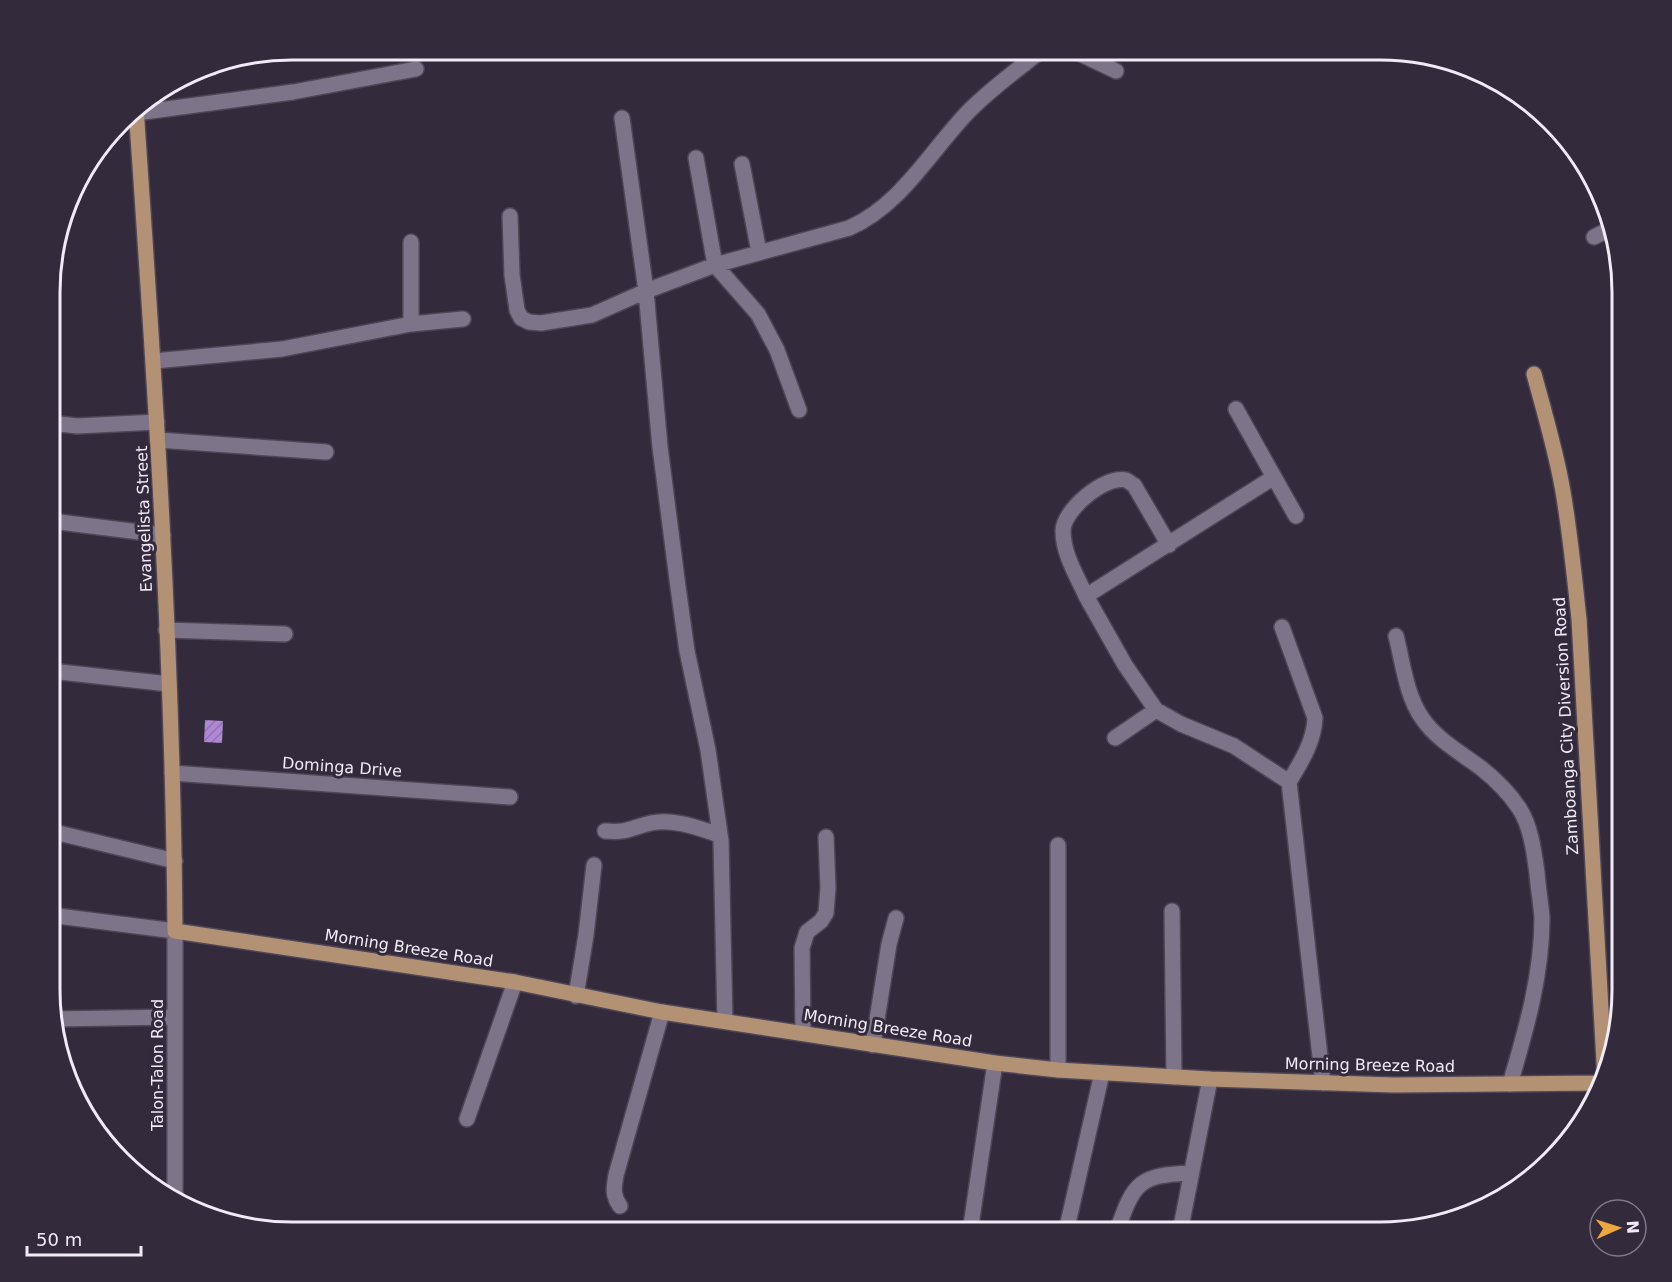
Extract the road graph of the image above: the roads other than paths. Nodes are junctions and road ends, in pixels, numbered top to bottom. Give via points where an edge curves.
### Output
1 (1030, 60) edge
2 (1093, 60) edge
3 (416, 69) dead end
4 (1116, 71) dead end
5 (148, 110) edge
6 (622, 118) dead end
7 (135, 122) edge
8 (696, 158) dead end
9 (742, 164) dead end
10 (510, 216) dead end
11 (411, 242) dead end
12 (759, 252) junction
13 (715, 265) junction
14 (646, 291) junction
15 (463, 319) dead end
16 (411, 324) junction
17 (154, 361) junction
18 (1534, 374) dead end
19 (799, 410) dead end
20 (1236, 410) dead end
21 (157, 422) junction
22 (60, 424) edge
23 (158, 440) junction
24 (326, 452) dead end
25 (1274, 477) junction
26 (1296, 516) dead end
27 (60, 522) edge
28 (162, 535) junction
29 (1169, 545) junction
30 (1086, 596) junction
31 (1282, 627) dead end
32 (166, 630) junction
33 (285, 634) dead end
34 (1396, 636) dead end
35 (60, 672) edge
36 (169, 684) junction
37 (1156, 710) junction
38 (1115, 738) dead end
39 (172, 773) junction
40 (1289, 782) junction
41 (510, 797) dead end
42 (604, 831) dead end
43 (60, 833) edge
44 (720, 835) junction
45 (826, 837) dead end
46 (1058, 845) dead end
47 (175, 861) junction
48 (594, 865) dead end
49 (1172, 911) dead end
50 (60, 916) edge
51 (896, 918) dead end
52 (175, 930) junction
53 (515, 982) junction
54 (576, 996) junction
55 (662, 1012) junction
56 (175, 1017) junction
57 (62, 1019) edge
58 (725, 1021) junction
59 (803, 1034) junction
60 (873, 1045) junction
61 (1603, 1055) edge
62 (995, 1063) junction
63 (1058, 1070) junction
64 (1102, 1073) junction
65 (1174, 1077) junction
66 (1210, 1079) junction
67 (1593, 1081) edge
68 (1323, 1083) junction
69 (1510, 1084) junction
70 (467, 1119) dead end
71 (1191, 1173) junction
72 (175, 1190) edge
73 (620, 1206) dead end
74 (971, 1222) edge
75 (1068, 1222) edge
76 (1120, 1222) edge
77 (1182, 1222) edge

1 - 12 street via 969,111 874,215 849,228
2 - 4 street
3 - 5 street via 293,92
6 - 14 street
7 - 17 main road, Evangelista Street
8 - 13 street
9 - 12 street
10 - 14 street via 514,300 521,318 529,322 557,322 592,315
11 - 16 street
12 - 13 street
13 - 14 street
13 - 19 street via 758,314 777,350
14 - 44 street via 678,587
15 - 16 street
16 - 17 street via 282,350
17 - 21 main road, Evangelista Street
18 - 61 main road, Zamboanga City Diversion Road via 1562,487 1578,608
20 - 25 street
21 - 22 street
21 - 23 main road, Evangelista Street
23 - 24 street
23 - 28 main road, Evangelista Street
25 - 26 street
25 - 29 street
27 - 28 street
28 - 32 main road, Evangelista Street
29 - 30 street
29 - 30 street via 1134,485 1126,480 1116,481 1095,490 1071,510 1062,528 1065,549
30 - 37 street
31 - 40 street via 1315,718 1309,746
32 - 33 street
32 - 36 main road, Evangelista Street
34 - 69 street via 1422,719 1504,790 1528,826 1542,918 1528,1022
35 - 36 street
36 - 39 main road, Evangelista Street
37 - 38 street
37 - 40 street via 1234,746
39 - 41 street, Dominga Drive
39 - 47 main road, Evangelista Street
40 - 68 street
42 - 44 street via 626,831 666,822
43 - 47 street
44 - 58 street
45 - 59 street via 826,913 807,932 802,948
46 - 63 street
47 - 52 main road, Evangelista Street
48 - 54 street
49 - 65 street
50 - 52 street
51 - 60 street
52 - 53 main road, Morning Breeze Road
52 - 56 street, Talon-Talon Road
53 - 54 main road, Morning Breeze Road
53 - 70 street
54 - 55 main road, Morning Breeze Road
55 - 58 main road, Morning Breeze Road
55 - 73 street via 616,1175 614,1192
56 - 57 street
56 - 72 street, Talon-Talon Road
58 - 59 main road, Morning Breeze Road
59 - 60 main road, Morning Breeze Road
60 - 62 main road, Morning Breeze Road
62 - 63 main road, Morning Breeze Road
62 - 74 street
63 - 64 main road, Morning Breeze Road
64 - 65 main road, Morning Breeze Road
64 - 75 street
65 - 66 main road, Morning Breeze Road
66 - 68 main road, Morning Breeze Road
66 - 71 street
67 - 69 main road, Morning Breeze Road
68 - 69 main road, Morning Breeze Road
71 - 76 street via 1159,1175 1139,1185
71 - 77 street

